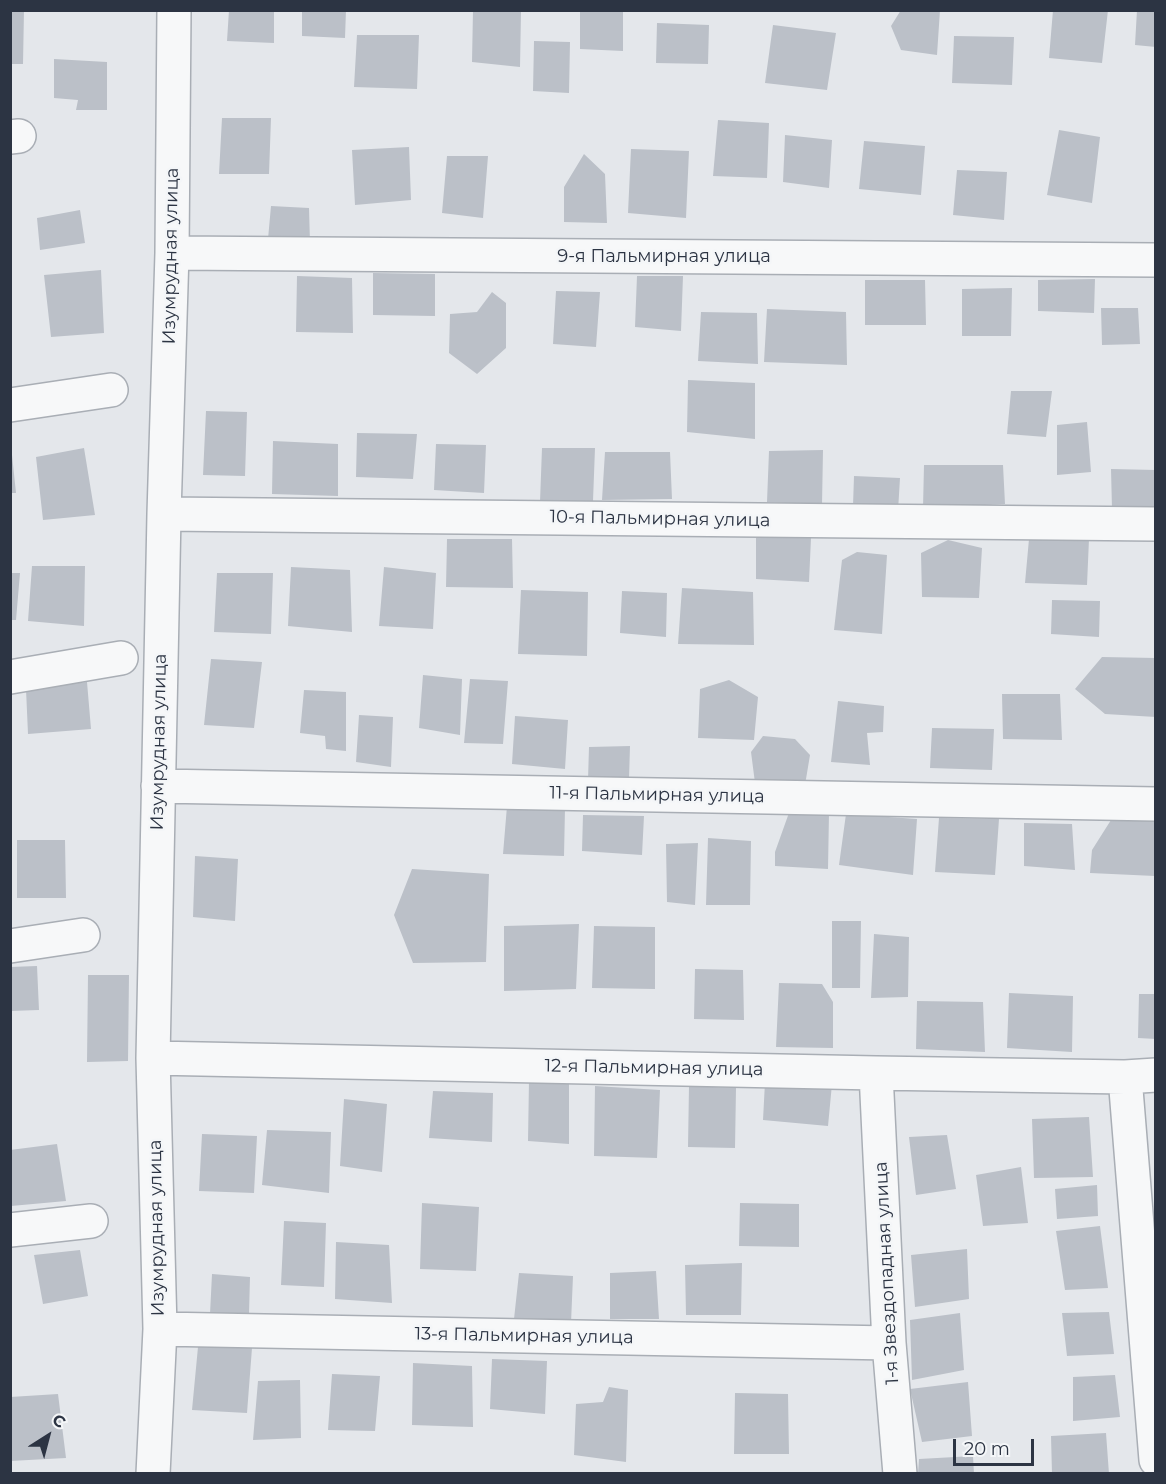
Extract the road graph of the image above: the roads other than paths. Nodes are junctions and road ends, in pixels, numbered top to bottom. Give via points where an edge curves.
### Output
1 (174, 10) edge
2 (172, 253) junction
3 (1155, 260) edge
4 (111, 390) dead end
5 (10, 405) edge
6 (164, 514) junction
7 (1155, 524) edge
8 (122, 658) dead end
9 (10, 677) edge
10 (158, 786) junction
11 (1155, 804) edge
12 (84, 935) dead end
13 (10, 946) edge
14 (153, 1058) junction
15 (876, 1073) junction
16 (1140, 1076) edge
17 (91, 1221) dead end
18 (10, 1230) edge
19 (160, 1329) junction
20 (889, 1343) junction
21 (1155, 1460) edge
22 (153, 1473) edge
23 (900, 1473) edge

1 - 2 street, Изумрудная улица
2 - 3 street, 9-я Пальмирная улица
2 - 6 street, Изумрудная улица
4 - 5 street
6 - 7 street, 10-я Пальмирная улица
6 - 10 street, Изумрудная улица
8 - 9 street
10 - 11 street, 11-я Пальмирная улица
10 - 14 street, Изумрудная улица
12 - 13 street
14 - 15 street, 12-я Пальмирная улица
14 - 19 street, Изумрудная улица
15 - 16 street, 12-я Пальмирная улица
15 - 20 street, 1-я Звездопадная улица
16 - 21 street
17 - 18 street
19 - 20 street, 13-я Пальмирная улица
19 - 22 street, Изумрудная улица
20 - 23 street, 1-я Звездопадная улица

